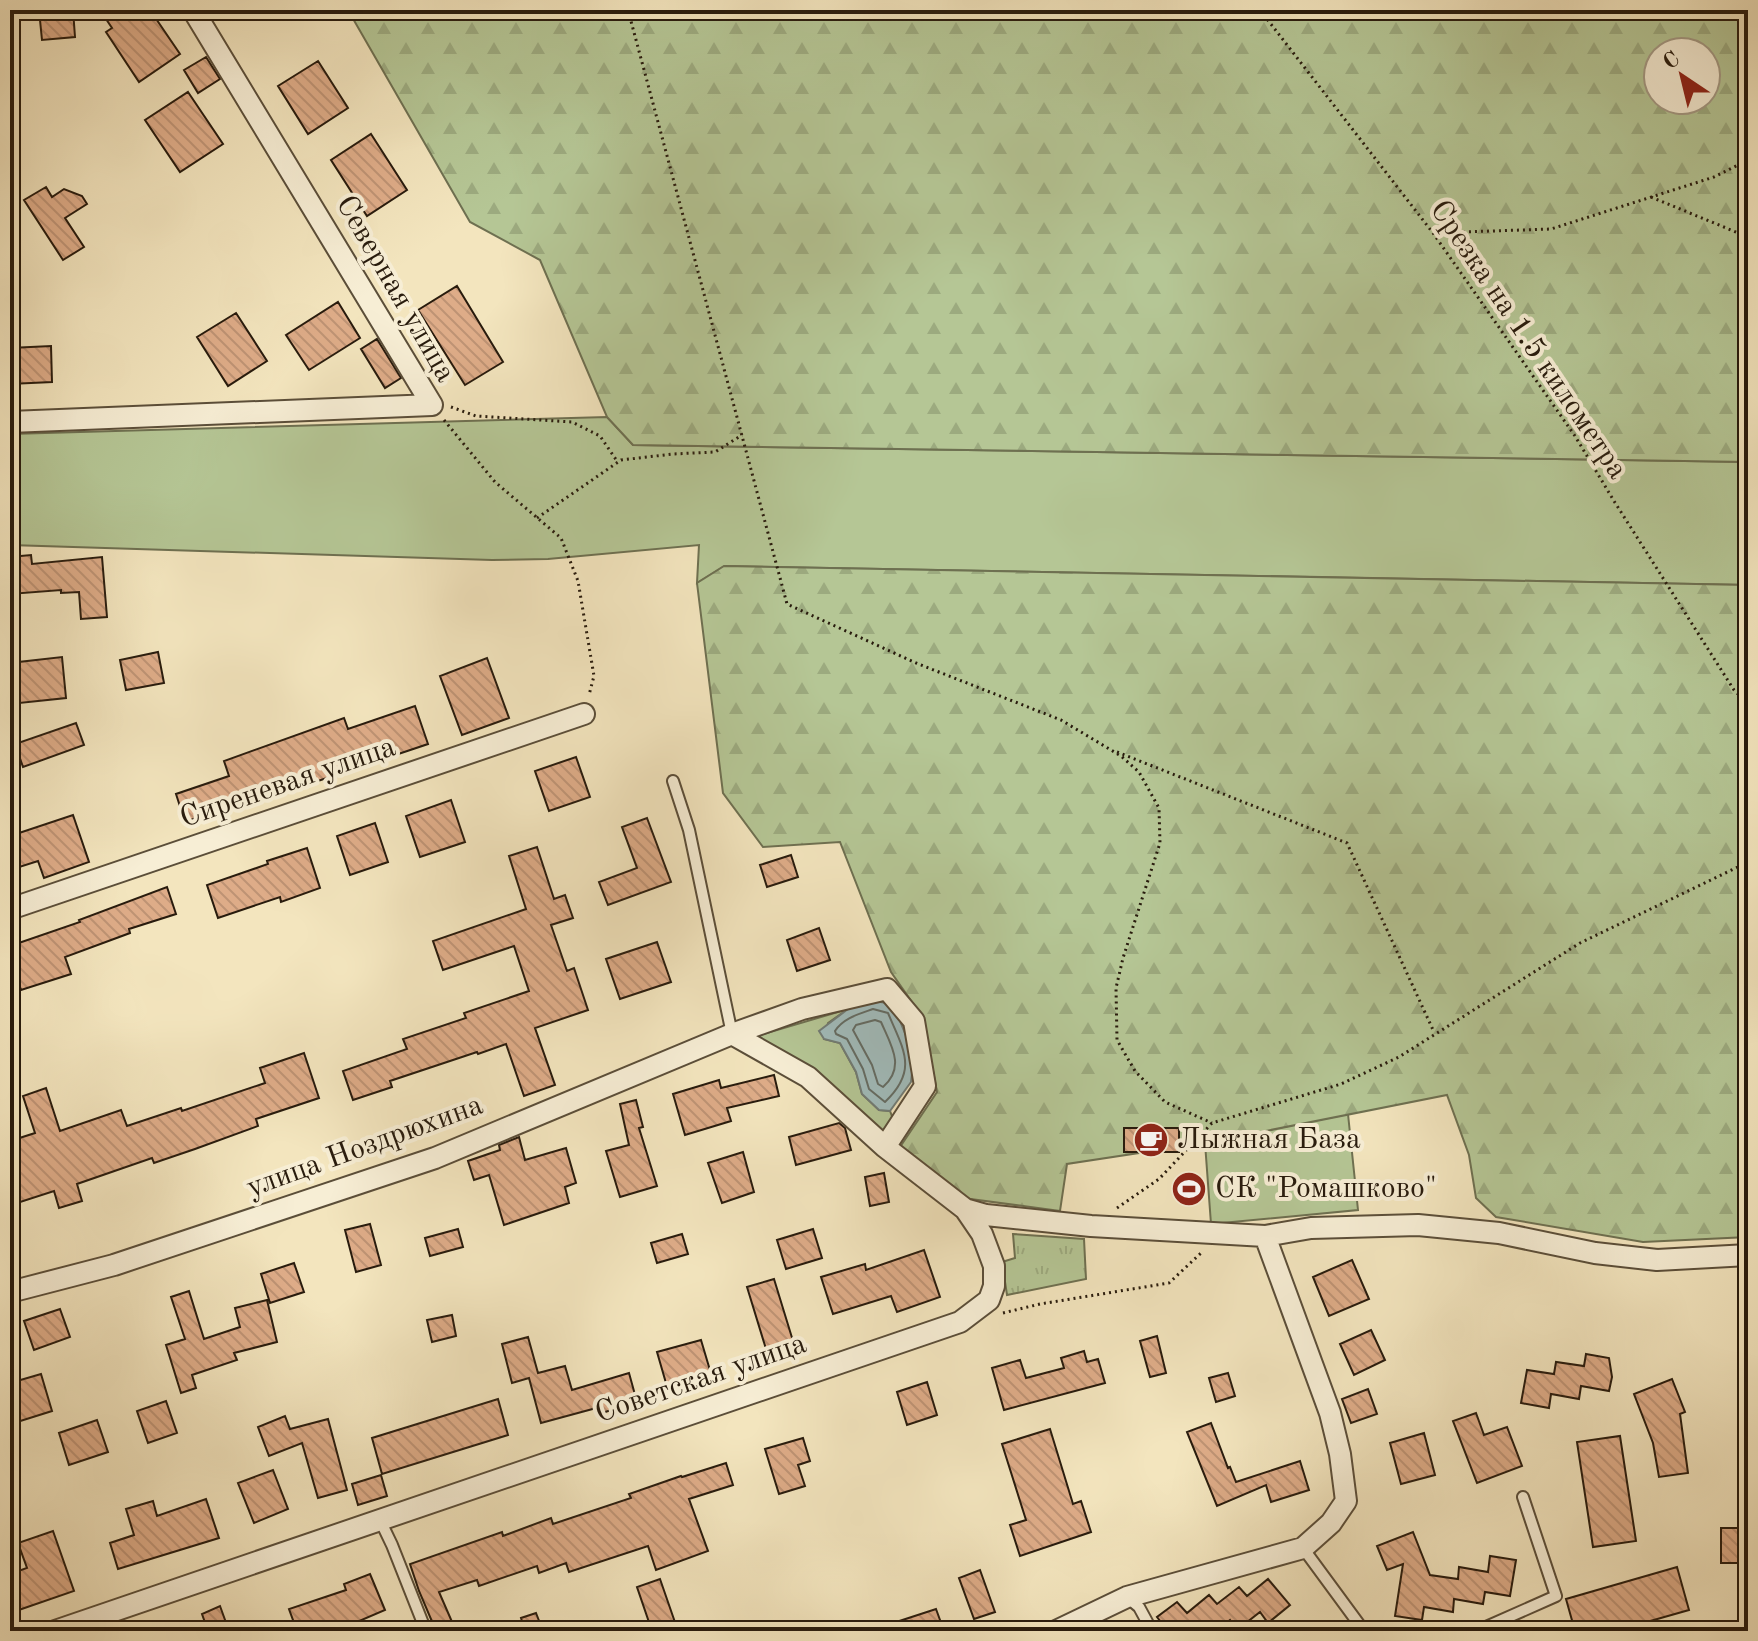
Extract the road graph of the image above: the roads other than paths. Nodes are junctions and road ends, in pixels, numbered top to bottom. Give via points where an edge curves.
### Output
1 (193, 10) edge
2 (10, 422) edge
3 (584, 714) road end
4 (673, 781) dead end
5 (10, 909) edge
6 (732, 1034) junction
7 (885, 1147) junction
8 (965, 1209) junction
9 (1265, 1236) junction
10 (1748, 1255) edge
11 (10, 1292) edge
12 (1523, 1497) dead end
13 (380, 1520) junction
14 (1303, 1548) junction
15 (1127, 1597) junction
16 (55, 1631) edge
17 (426, 1631) edge
18 (1056, 1631) edge
19 (1152, 1631) edge
20 (1364, 1631) edge
21 (1477, 1631) edge

1 - 2 street, Северная улица via 430,402
3 - 5 street, Сиреневая улица
4 - 6 lane via 689,830
6 - 7 street, Советская улица via 808,1077
6 - 7 street, улица Ноздрюхина via 802,1009 887,989 914,1021 925,1086
6 - 11 street, улица Ноздрюхина via 435,1158 114,1265
7 - 8 street, Советская улица
8 - 9 street via 1091,1226
8 - 13 street, Советская улица via 982,1234 994,1266 994,1286 989,1300 960,1322
9 - 10 street via 1311,1228 1418,1225 1657,1260
9 - 14 street via 1330,1413 1346,1501
12 - 21 lane via 1556,1596
13 - 16 street, Советская улица
13 - 17 lane
14 - 15 street
14 - 20 lane
15 - 18 street
15 - 19 lane

